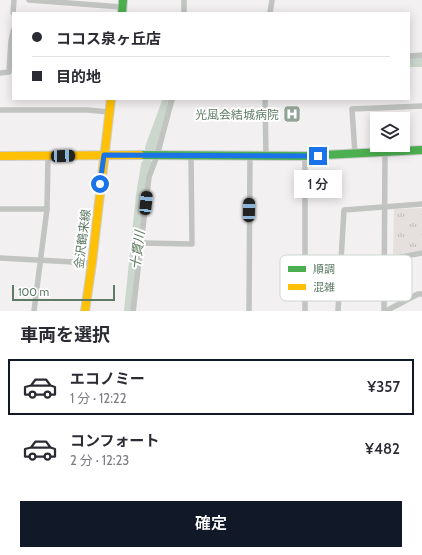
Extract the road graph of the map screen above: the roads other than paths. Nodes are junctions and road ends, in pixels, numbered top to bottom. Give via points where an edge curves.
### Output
1 (14, 0) edge
2 (29, 0) edge
3 (184, 0) edge
4 (272, 0) edge
5 (123, 7) edge
6 (13, 12) edge
7 (184, 12) edge
8 (270, 12) edge
9 (12, 44) edge
10 (422, 55) edge
11 (410, 56) edge
12 (0, 73) edge
13 (111, 100) edge
14 (172, 100) edge
15 (265, 100) edge
16 (422, 106) edge
17 (0, 110) edge
18 (109, 112) junction
19 (422, 150) edge
20 (410, 151) edge
21 (385, 152) joint
22 (355, 154) junction
23 (104, 155) junction
24 (0, 156) edge
25 (48, 156) junction
26 (157, 156) junction
27 (191, 156) junction
28 (250, 156) junction
29 (266, 156) junction
30 (306, 156) junction
31 (422, 204) edge
32 (385, 207) junction
33 (0, 209) edge
34 (47, 209) junction
35 (142, 243) junction
36 (422, 253) edge
37 (305, 255) edge
38 (342, 255) edge
39 (385, 255) edge
40 (411, 255) edge
41 (0, 258) edge
42 (40, 260) junction
43 (92, 263) junction
44 (422, 294) edge
45 (412, 297) edge
46 (305, 301) edge
47 (339, 301) edge
48 (404, 301) edge
49 (34, 311) edge
50 (85, 311) edge
51 (133, 311) edge
52 (248, 311) edge
53 (305, 311) edge
54 (338, 311) edge
55 (385, 311) edge

1 - 6 street
2 - 5 street
3 - 7 street
4 - 8 street
9 - 12 street via 9,72
10 - 11 street
13 - 18 street, 金沢鶴来線
14 - 26 street
15 - 29 street
16 - 22 street via 352,109
17 - 18 street
18 - 23 street, 金沢鶴来線
19 - 20 street
21 - 22 street
21 - 32 street
22 - 30 street
23 - 25 street
23 - 26 street
23 - 43 street, 金沢鶴来線
24 - 25 street
25 - 34 street
26 - 27 street
26 - 35 street via 150,177
27 - 28 street
27 - 35 street via 192,244
28 - 29 street
28 - 52 street
29 - 30 street
30 - 37 street
31 - 32 street
32 - 38 street via 344,210
32 - 39 street
33 - 34 street
34 - 42 street
35 - 51 street
36 - 40 street
41 - 42 street
42 - 43 street
42 - 49 street
43 - 50 street, 金沢鶴来線
44 - 45 street
46 - 53 street
47 - 54 street
48 - 55 street

